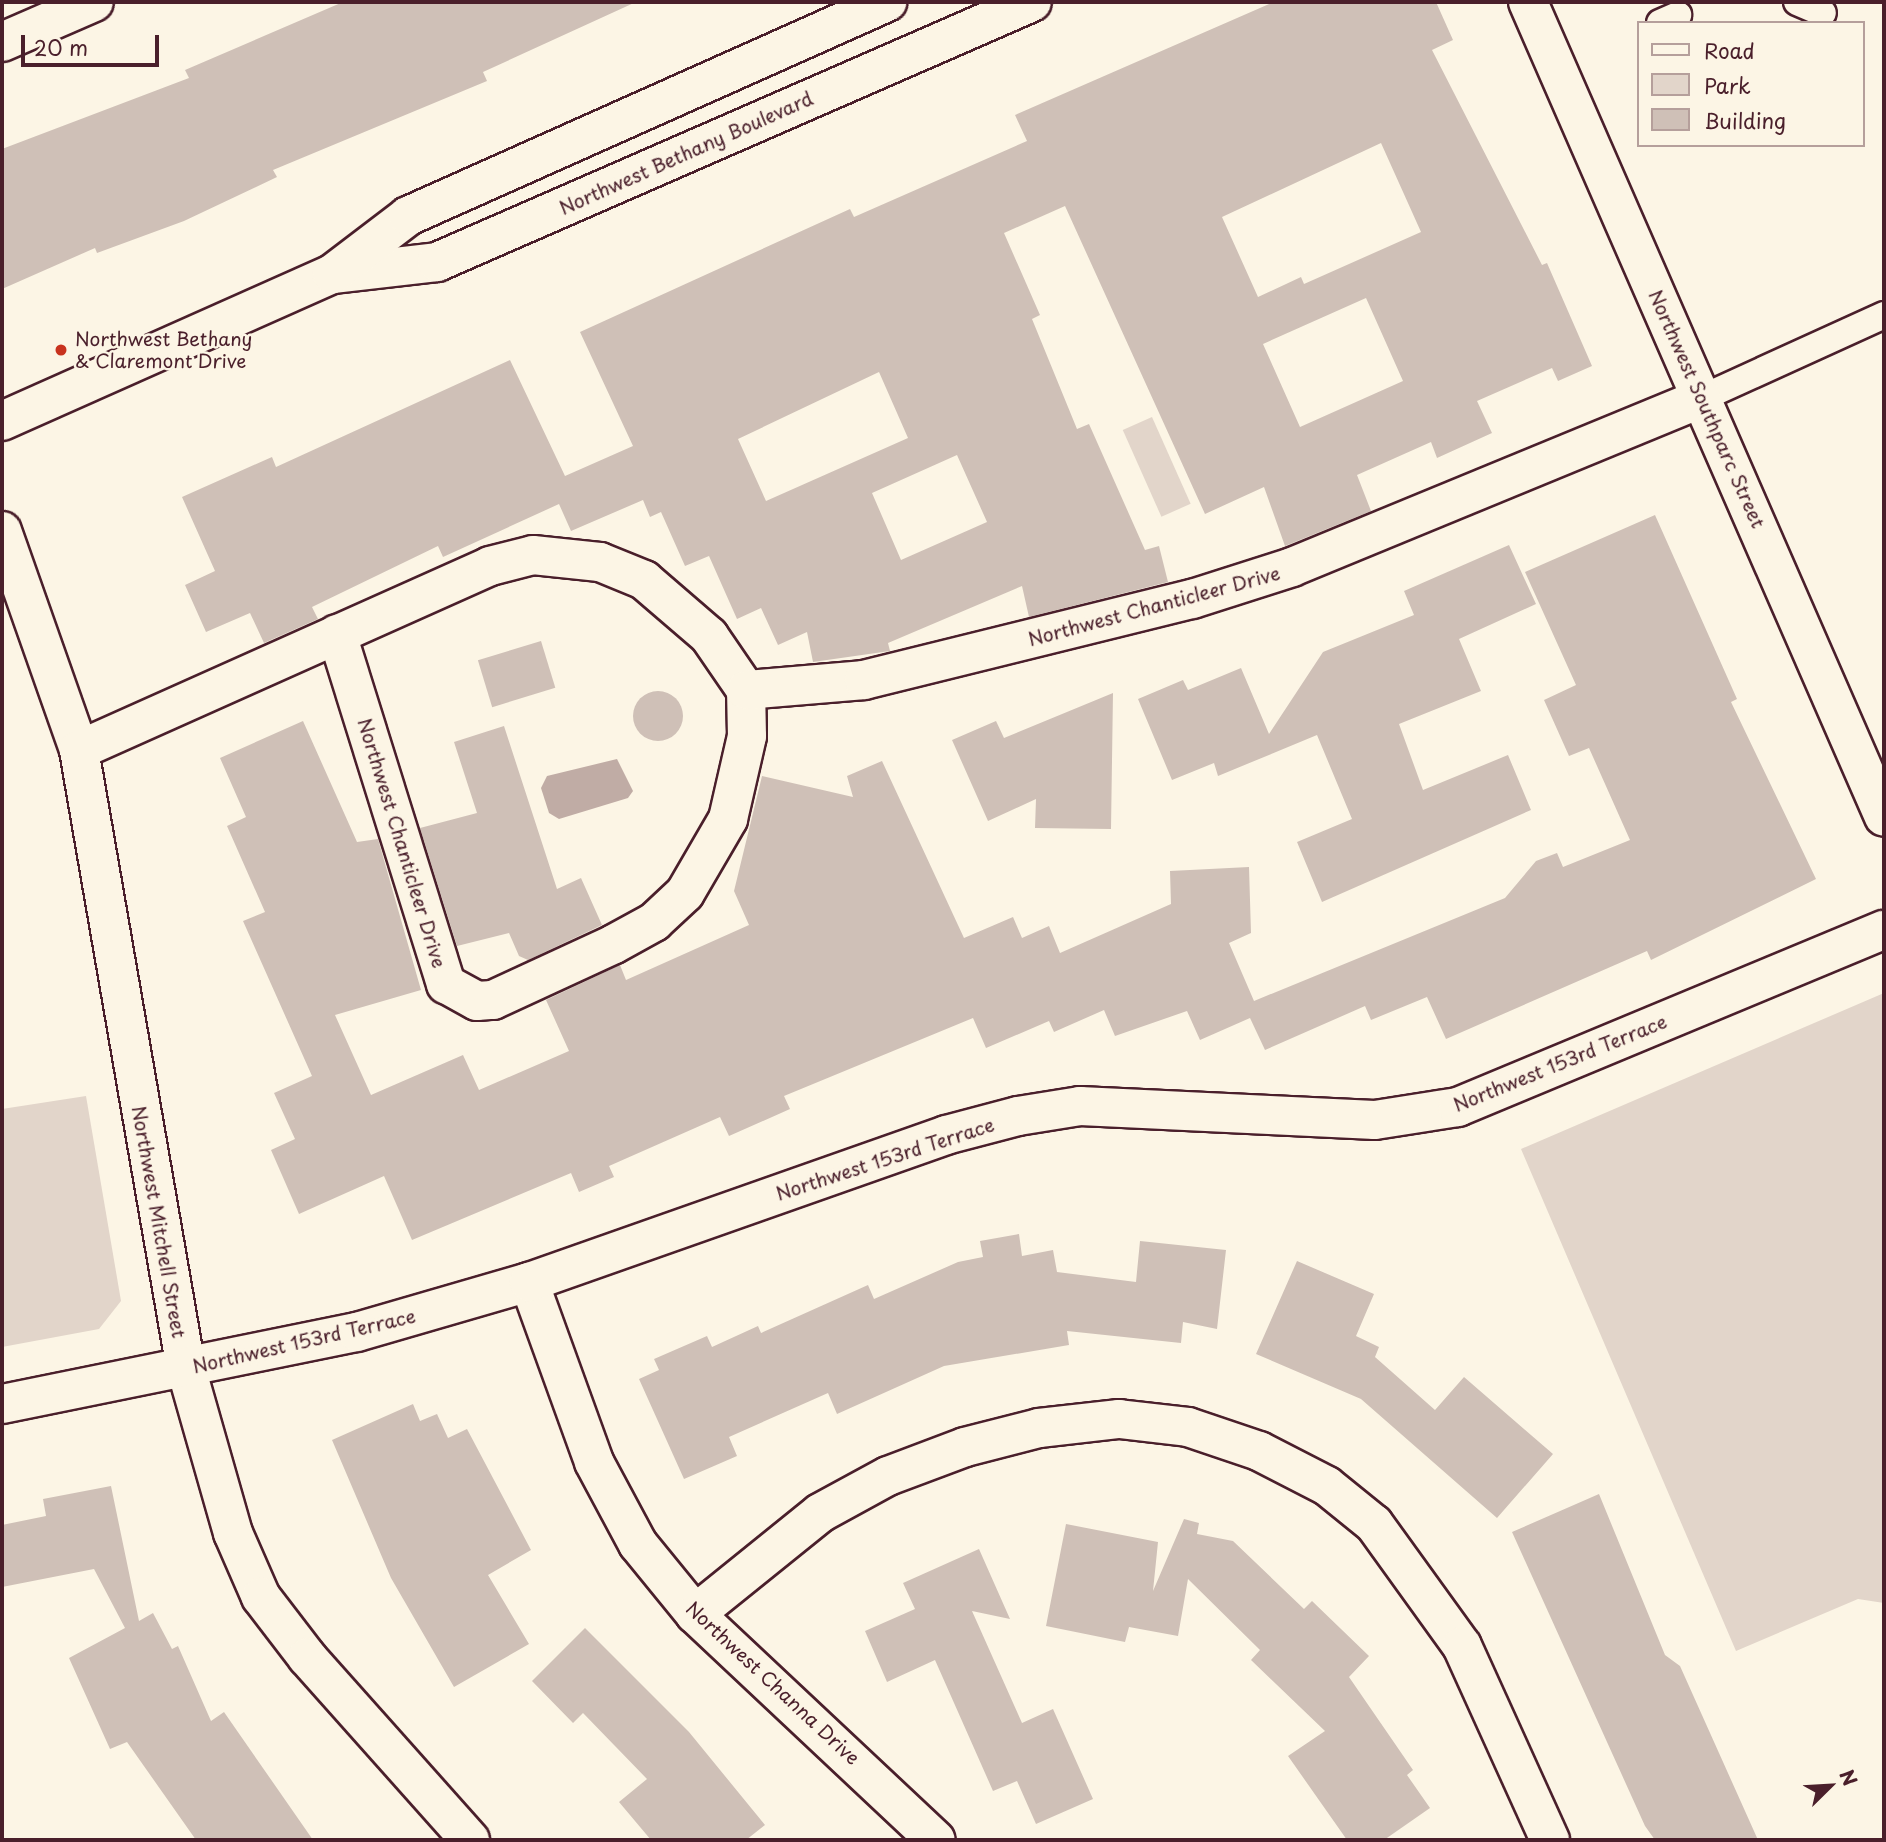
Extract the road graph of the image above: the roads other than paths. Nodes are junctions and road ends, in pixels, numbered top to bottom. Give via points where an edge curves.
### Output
1 (94, 2) edge
2 (887, 2) edge
3 (1032, 2) edge
4 (1528, 2) edge
5 (1797, 2) edge
6 (1822, 13) dead end
7 (2, 42) edge
8 (332, 274) junction
9 (1884, 316) edge
10 (1702, 398) junction
11 (2, 421) edge
12 (2, 531) edge
13 (337, 634) junction
14 (746, 690) junction
15 (79, 750) junction
16 (1884, 817) edge
17 (1884, 930) edge
18 (529, 1282) junction
19 (186, 1368) junction
20 (2, 1404) edge
21 (695, 1614) junction
22 (470, 1840) edge
23 (936, 1840) edge
24 (1550, 1840) edge

1 - 7 street
2 - 8 street, Northwest Bethany Boulevard via 408,216
3 - 8 street, Northwest Bethany Boulevard via 437,261
4 - 10 street, Northwest Southparc Street
5 - 6 lane
8 - 11 street, Northwest Bethany Boulevard
9 - 10 lane
10 - 14 street, Northwest Chanticleer Drive via 1292,568 1192,599 864,680
10 - 16 street, Northwest Southparc Street
12 - 15 street, Northwest Mitchell Street
13 - 14 street via 490,565 533,555 568,556 644,580 680,607
13 - 14 street, Northwest Chanticleer Drive via 446,984 477,1001 493,1000 614,944 654,922 685,893 729,819 747,736
13 - 15 street
15 - 19 street, Northwest Mitchell Street
17 - 18 street, Northwest 153rd Terrace via 1458,1107 1375,1120 1080,1106 1018,1116 946,1135
18 - 19 street, Northwest 153rd Terrace via 357,1332
18 - 21 street, Northwest Channa Drive via 594,1462 638,1544
19 - 20 street, Northwest 153rd Terrace
19 - 22 street, Northwest Mitchell Street via 233,1534 261,1597
21 - 23 street, Northwest Channa Drive
21 - 24 street via 820,1513 888,1476 965,1447 1038,1428 1119,1419 1188,1427 1259,1451 1327,1486 1374,1524 1462,1646

